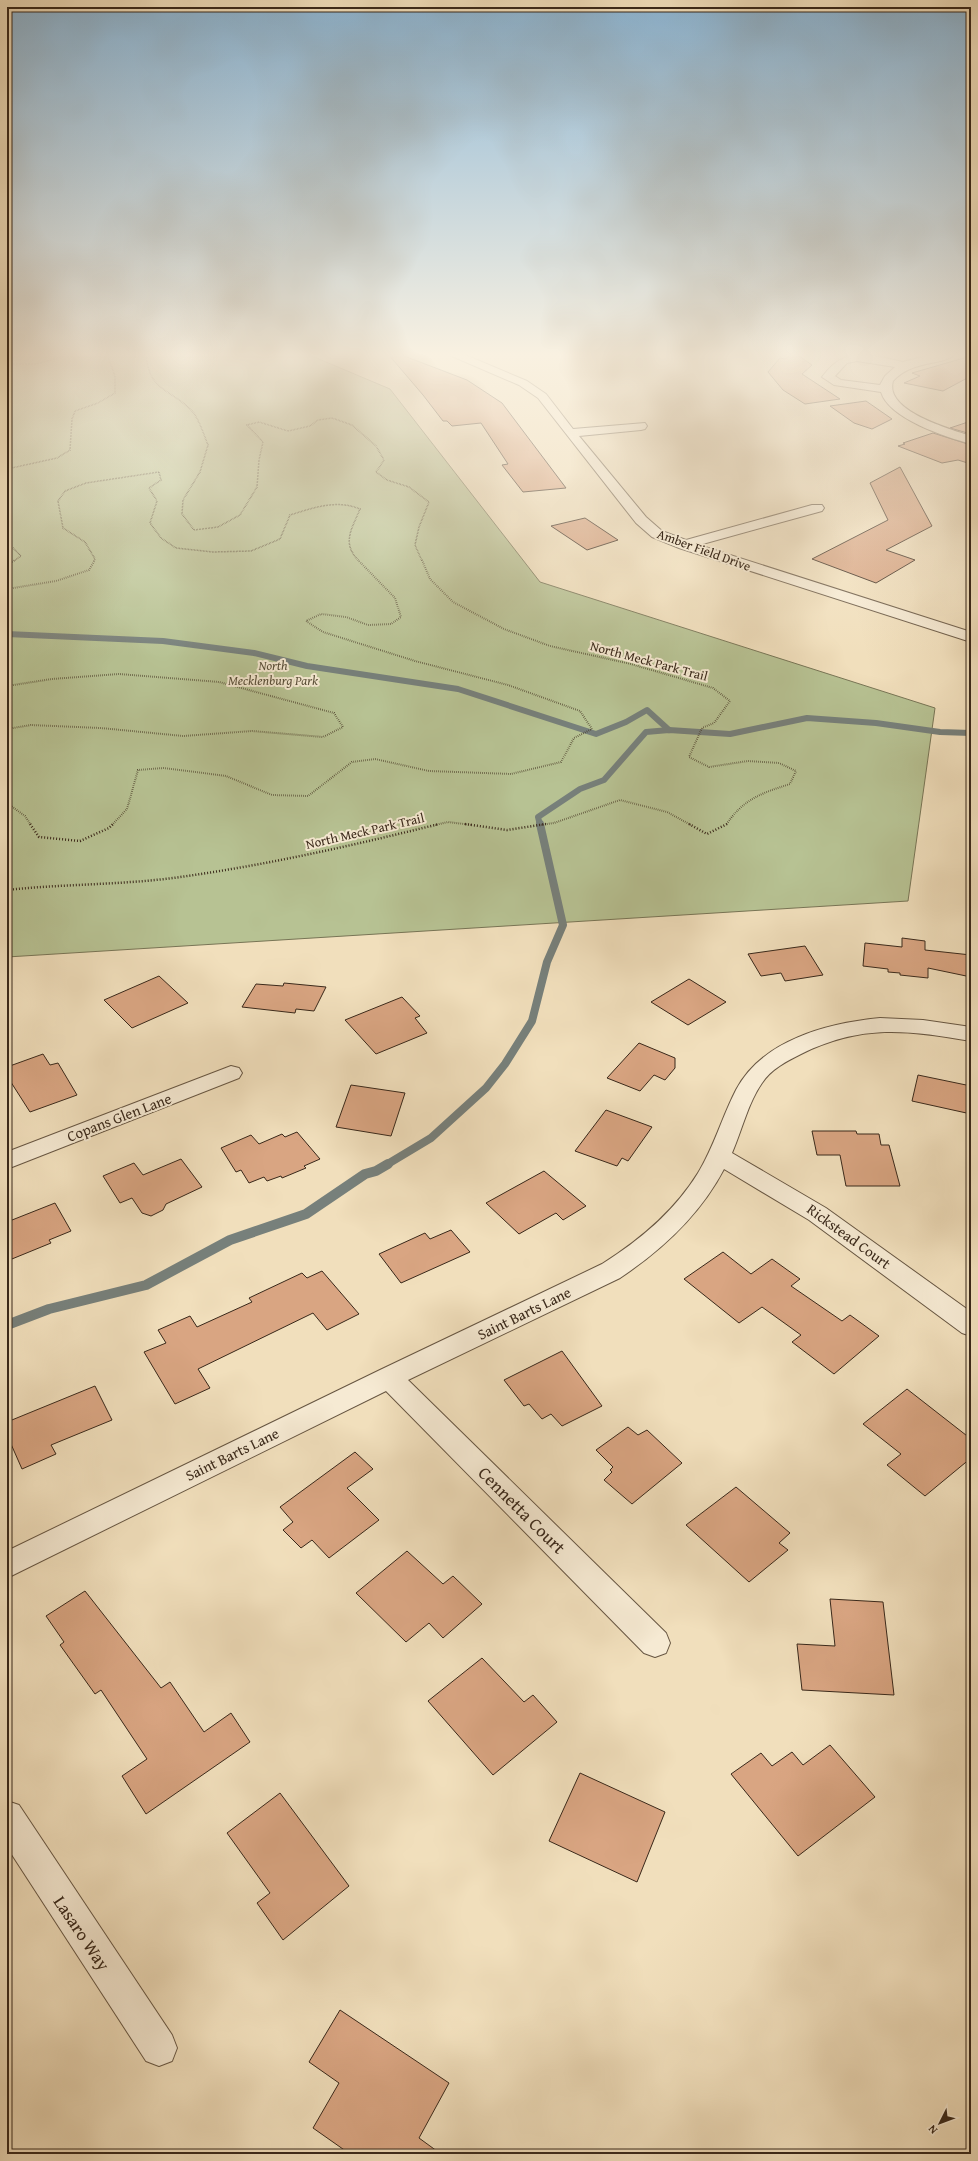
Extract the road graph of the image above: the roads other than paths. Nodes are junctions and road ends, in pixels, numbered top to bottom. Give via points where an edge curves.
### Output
1 (588, 455) edge
2 (817, 508) dead end
3 (684, 545) junction
4 (971, 637) edge
5 (971, 1034) edge
6 (231, 1073) dead end
7 (719, 1156) junction
8 (7, 1161) edge
9 (971, 1326) edge
10 (389, 1377) junction
11 (7, 1565) edge
12 (655, 1643) dead end
13 (7, 1817) edge
14 (159, 2048) dead end

1 - 3 street, Amber Field Drive via 650,529
2 - 3 street
3 - 4 street, Amber Field Drive
5 - 7 street, Saint Barts Lane via 888,1023 854,1026 800,1045 765,1066 752,1081
6 - 8 street, Copans Glen Lane
7 - 9 street, Rickstead Court via 800,1201
7 - 10 street, Saint Barts Lane via 711,1174 690,1205 638,1254 611,1271
10 - 11 street, Saint Barts Lane
10 - 12 street, Cennetta Court
13 - 14 street, Lasaro Way

